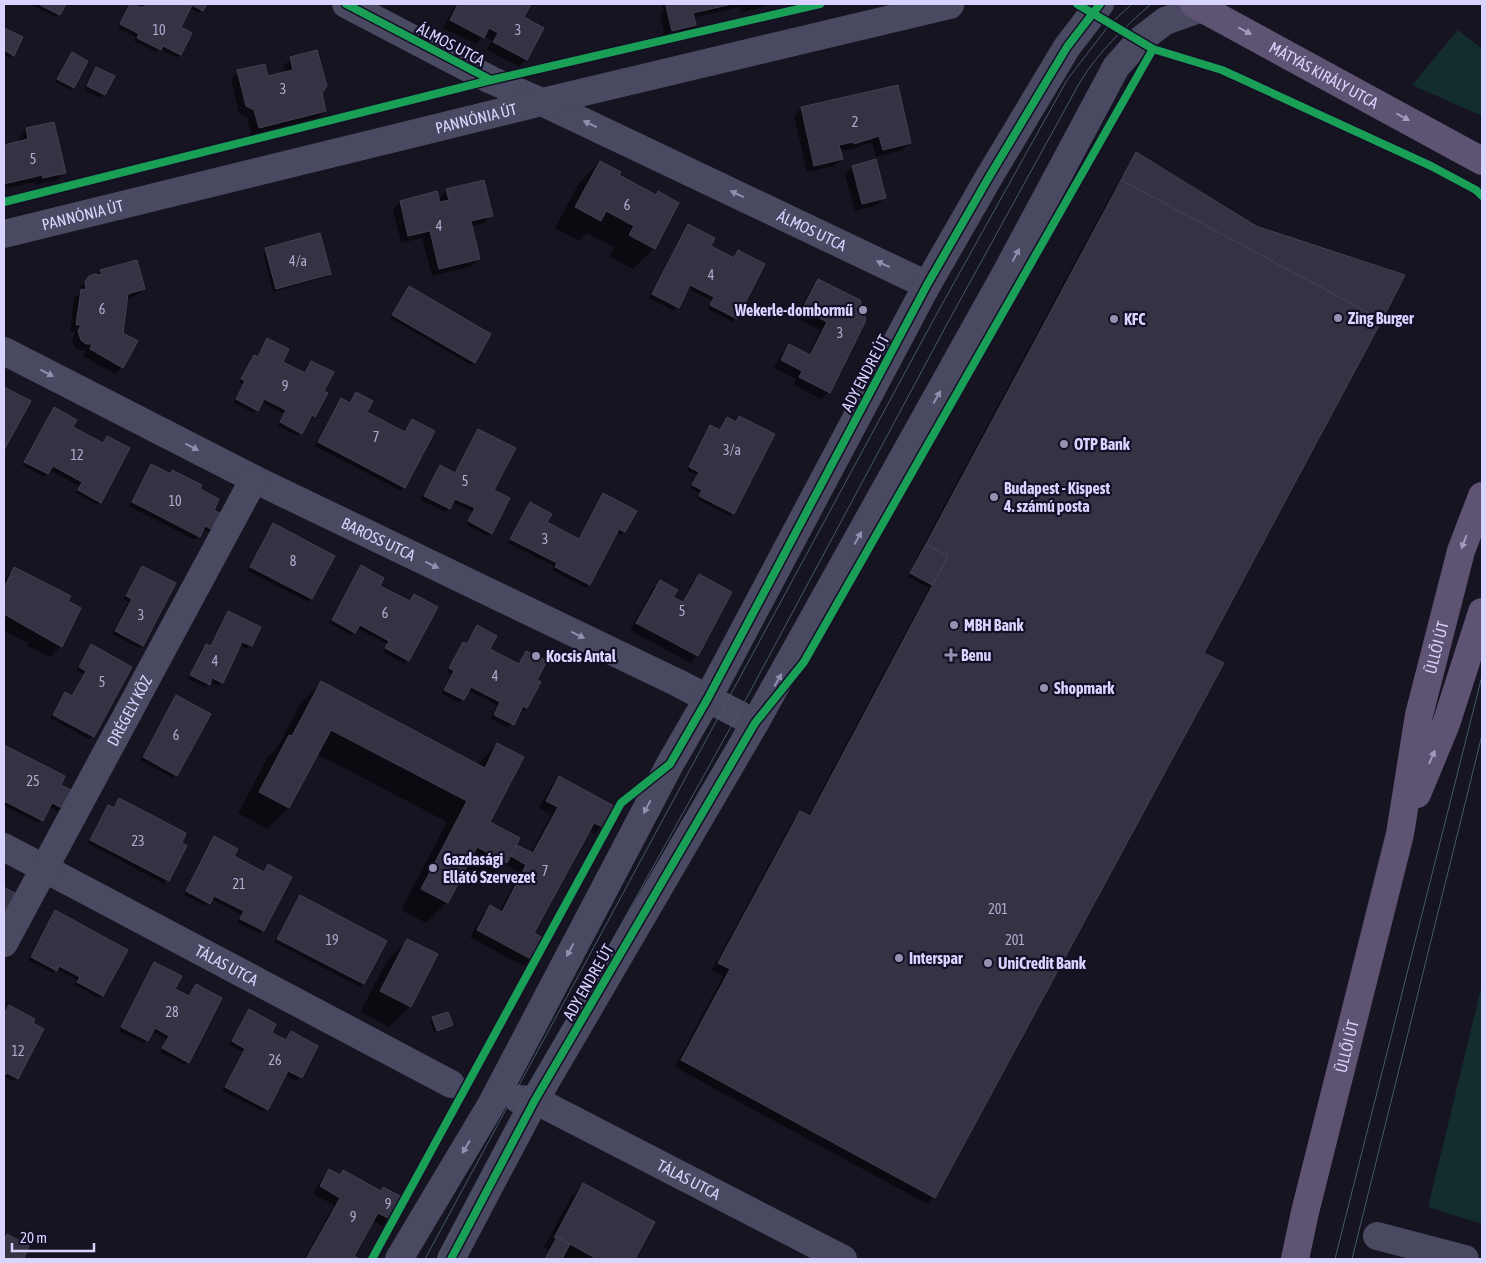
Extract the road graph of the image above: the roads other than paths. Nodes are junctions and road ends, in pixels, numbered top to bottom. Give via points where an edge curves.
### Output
1 (346, 4) edge
2 (1100, 4) edge
3 (950, 5) edge
4 (1198, 6) edge
5 (542, 102) junction
6 (1453, 145) junction
7 (1482, 148) edge
8 (1482, 161) edge
9 (4, 234) edge
10 (927, 285) junction
11 (4, 351) edge
12 (254, 479) junction
13 (1482, 496) edge
14 (1482, 612) edge
15 (708, 698) junction
16 (755, 723) junction
17 (1400, 834) junction
18 (4, 847) edge
19 (44, 868) junction
20 (4, 943) edge
21 (514, 1058) junction
22 (452, 1084) dead end
23 (535, 1100) junction
24 (490, 1105) junction
25 (1377, 1236) dead end
26 (399, 1259) edge
27 (452, 1259) edge
28 (843, 1259) edge
29 (1295, 1259) edge
30 (1465, 1259) edge

1 - 5 street, ÁLMOS UTCA via 491,80
2 - 10 street, ADY ENDRE ÚT via 1067,48
3 - 5 street, PANNÓNIA ÚT
4 -> 6 main road, MÁTYÁS KIRÁLY UTCA
16 -> 4 street, ADY ENDRE ÚT via 1007,271 1116,67 1165,21
5 - 9 street, PANNÓNIA ÚT
10 -> 5 street, ÁLMOS UTCA
6 - 7 main road
6 - 8 main road, MÁTYÁS KIRÁLY UTCA
10 - 15 street, ADY ENDRE ÚT
11 -> 12 street, BAROSS UTCA
12 -> 15 street, BAROSS UTCA
12 - 19 street, DRÉGELY KÖZ
13 -> 17 main road, ÜLLŐI ÚT via 1461,551 1419,715
17 -> 14 main road, ÜLLŐI ÚT via 1446,724
15 - 16 street, BAROSS UTCA
15 -> 21 street, ADY ENDRE ÚT
16 - 23 street, ADY ENDRE ÚT
17 - 29 main road, ÜLLŐI ÚT via 1304,1212
18 - 19 street, TÁLAS UTCA
19 - 20 street, DRÉGELY KÖZ
19 - 22 street, TÁLAS UTCA
21 - 23 street via 523,1082
21 - 24 street, ADY ENDRE ÚT
23 - 24 street, TÁLAS UTCA via 514,1099
23 - 27 street, ADY ENDRE ÚT
23 - 28 street, TÁLAS UTCA
24 -> 26 street, ADY ENDRE ÚT
25 - 30 street

